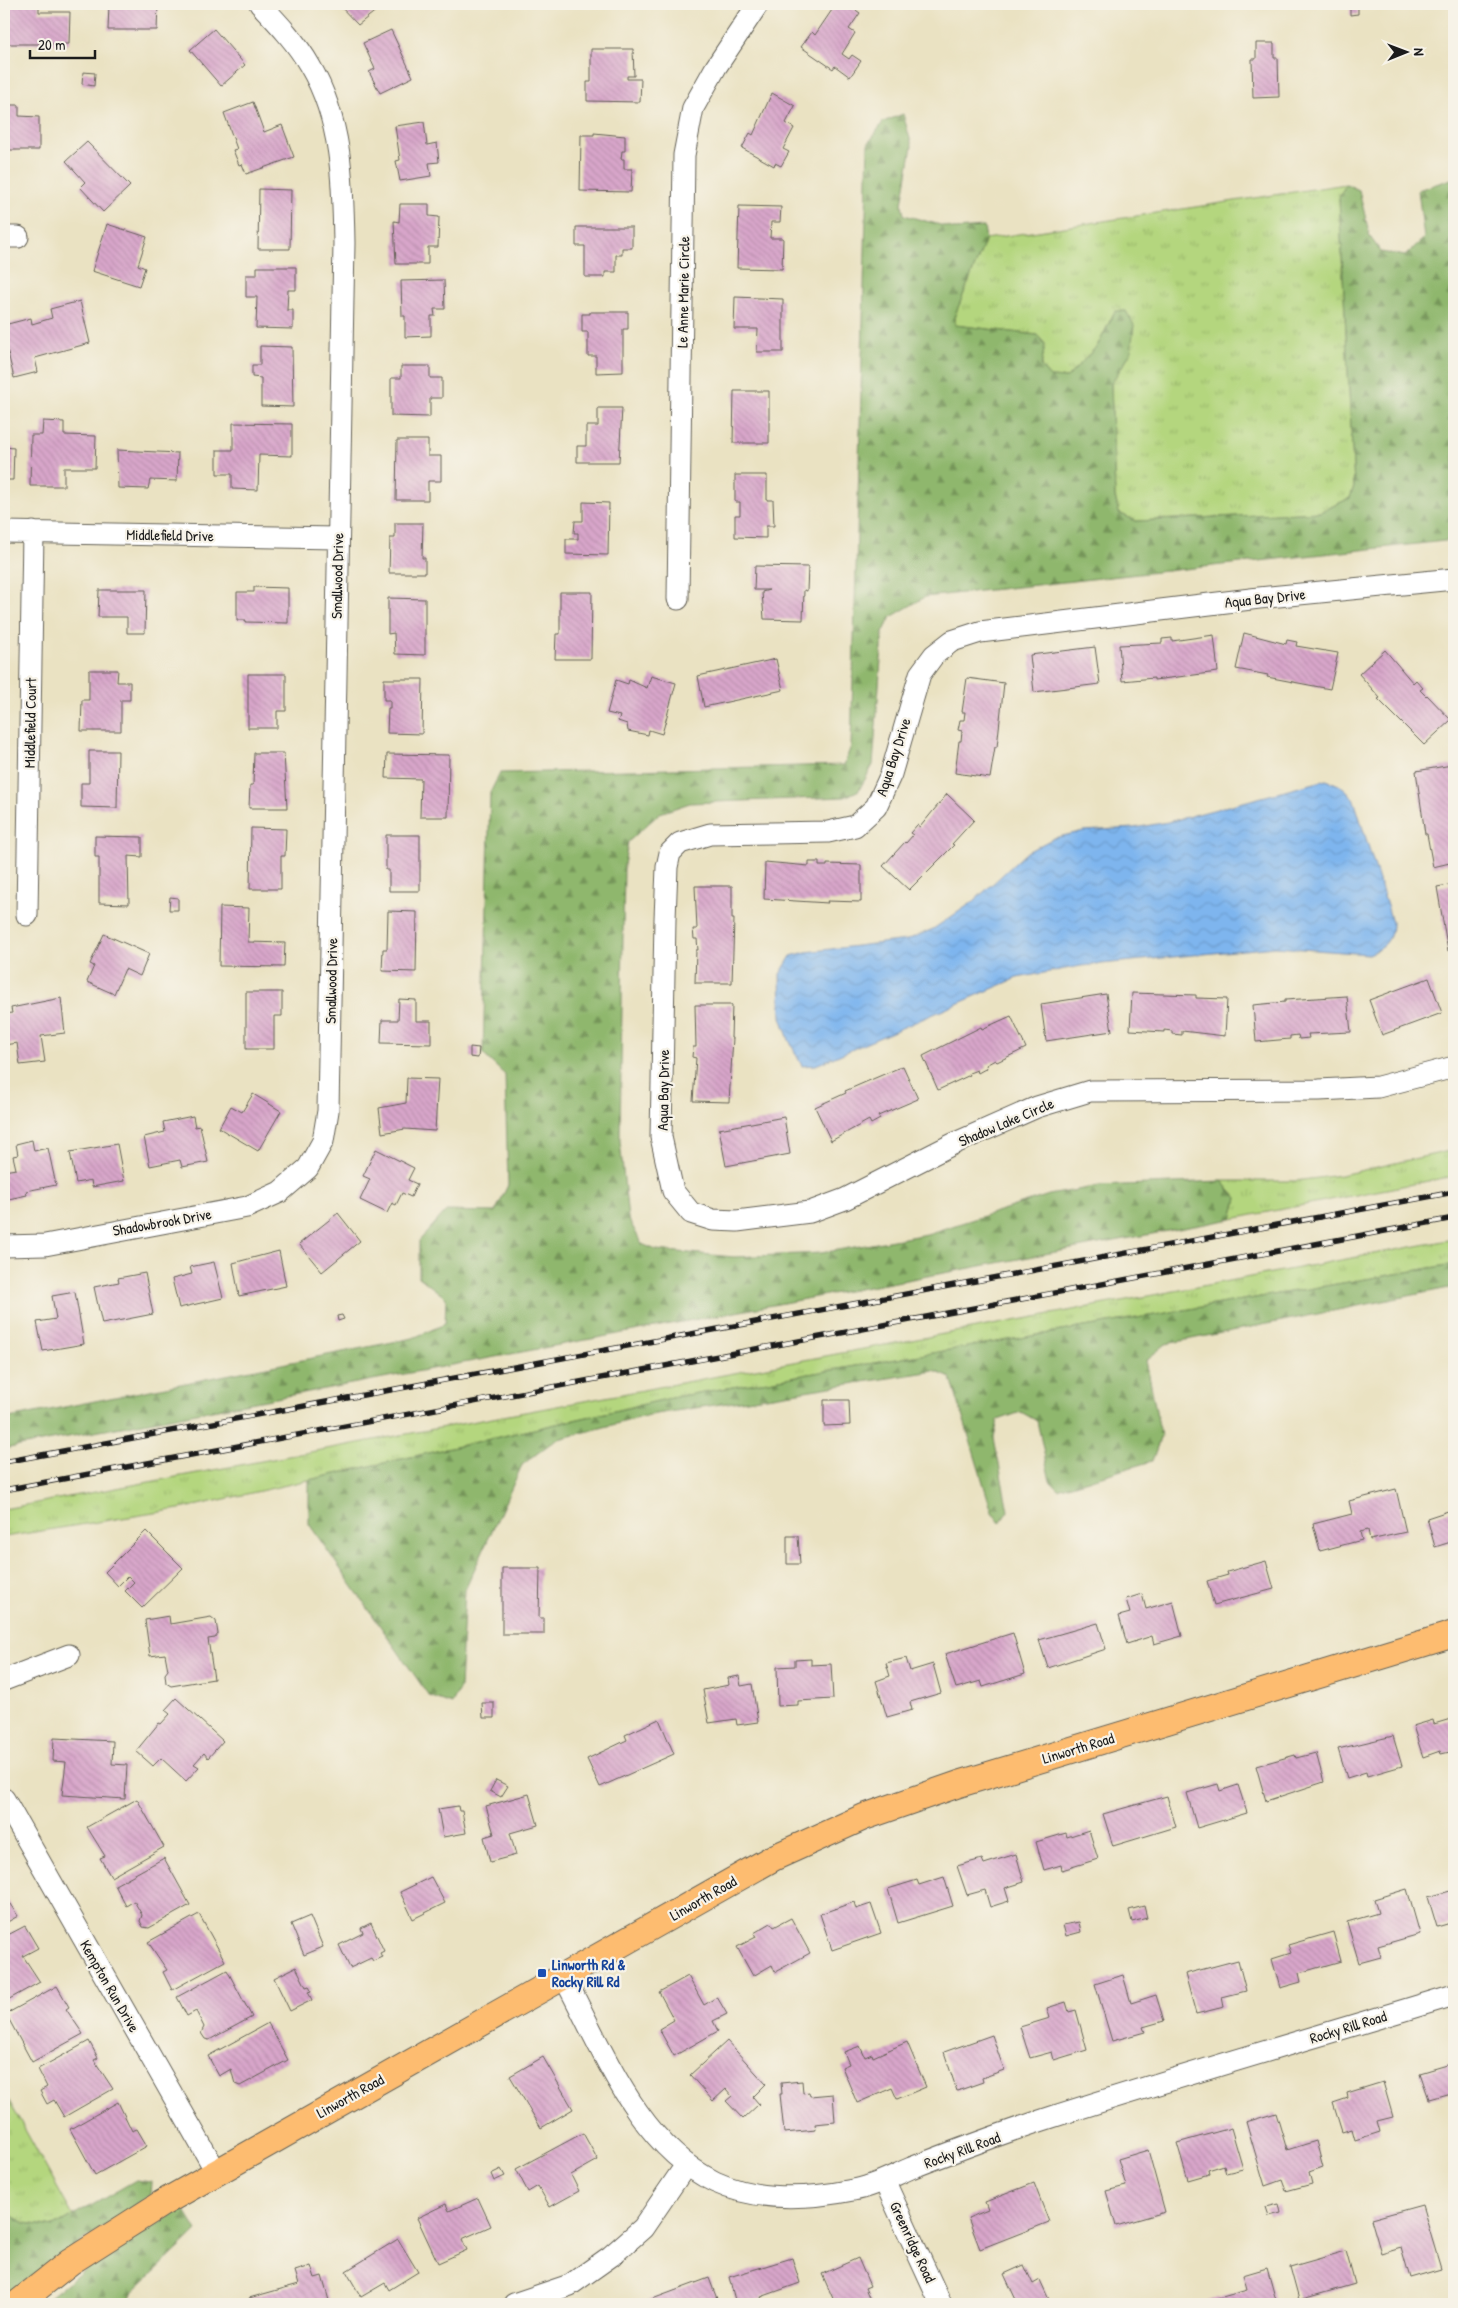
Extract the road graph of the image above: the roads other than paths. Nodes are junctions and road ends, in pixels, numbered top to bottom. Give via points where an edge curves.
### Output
1 (260, 4) edge
2 (758, 4) edge
3 (4, 532) edge
4 (33, 532) junction
5 (337, 538) junction
6 (1454, 579) edge
7 (678, 599) dead end
8 (28, 914) dead end
9 (1454, 1067) edge
10 (308, 1168) joint
11 (691, 1213) joint
12 (4, 1246) edge
13 (1454, 1634) edge
14 (70, 1655) dead end
15 (4, 1680) edge
16 (4, 1798) edge
17 (564, 1978) junction
18 (1454, 1995) edge
19 (686, 2165) junction
20 (217, 2173) junction
21 (884, 2180) junction
22 (17, 2304) edge
23 (514, 2304) edge
24 (941, 2304) edge

1 - 5 street, Smallwood Drive via 310,65 323,91 343,179
2 - 7 street, Le Anne Marie Circle via 716,66 693,108 684,155
3 - 4 street, Middlefield Drive
4 - 5 street, Middlefield Drive
4 - 8 street, Middlefield Court
5 - 10 street, Smallwood Drive via 328,1111 323,1141
6 - 11 street, Aqua Bay Drive via 1259,598 980,632 952,641 934,655 920,674 891,774 876,807 855,826 828,832 710,834 680,843 670,853 667,867 661,1137 673,1192
9 - 11 street, Shadow Lake Circle via 1378,1087 1090,1091 1037,1107 954,1144 845,1200 810,1212 737,1221 713,1220
10 - 12 street, Shadowbrook Drive via 280,1192 247,1207 45,1245
13 - 17 main road, Linworth Road via 958,1784 864,1817 773,1858
14 - 15 street
16 - 20 street, Kempton Run Drive
17 - 19 street, Rocky Rill Road via 642,2120
17 - 20 main road, Linworth Road via 322,2111
18 - 21 street, Rocky Rill Road via 1050,2118
19 - 21 street, Rocky Rill Road via 716,2182 749,2194 781,2197 856,2190
19 - 23 street via 643,2228 611,2256 570,2285
20 - 22 main road, Linworth Road via 70,2262
21 - 24 street, Greenridge Road

